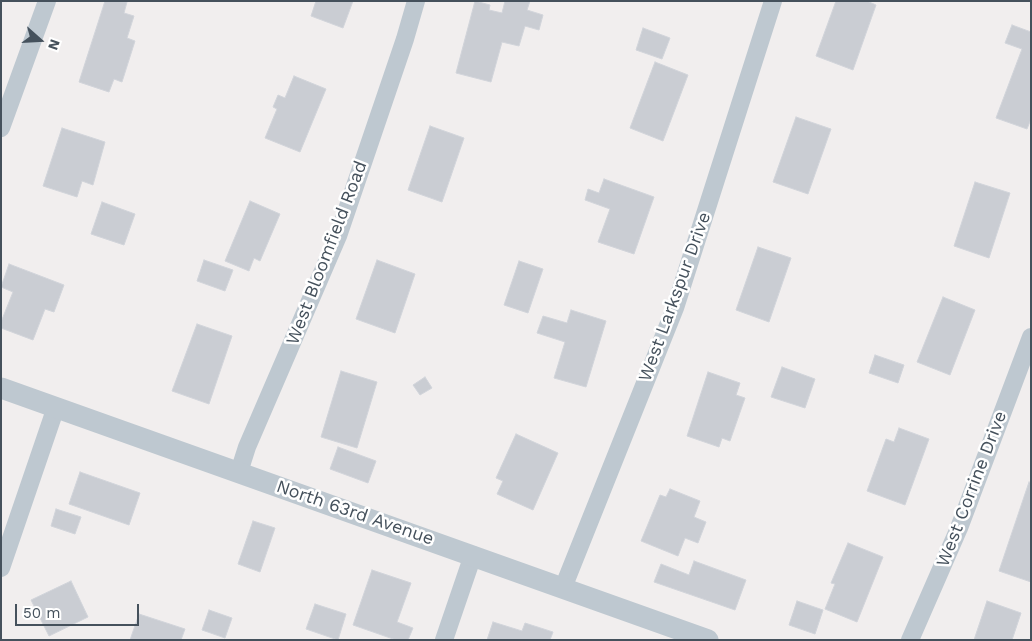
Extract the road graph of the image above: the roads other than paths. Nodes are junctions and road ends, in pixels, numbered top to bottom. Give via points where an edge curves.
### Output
1 (47, 1) edge
2 (416, 1) edge
3 (773, 1) edge
4 (1, 128) edge
5 (1031, 337) edge
6 (1, 388) edge
7 (56, 407) junction
8 (239, 472) junction
9 (472, 555) junction
10 (1, 568) edge
11 (562, 588) junction
12 (444, 640) edge
13 (708, 640) edge
14 (910, 640) edge

1 - 4 street
2 - 8 street, West Bloomfield Road via 338,236
3 - 11 street, West Larkspur Drive via 675,308
5 - 14 street, West Corrine Drive via 959,528
6 - 7 street, North 63rd Avenue
7 - 8 street, North 63rd Avenue
7 - 10 street
8 - 9 street, North 63rd Avenue
9 - 11 street, North 63rd Avenue
9 - 12 street
11 - 13 street, North 63rd Avenue

